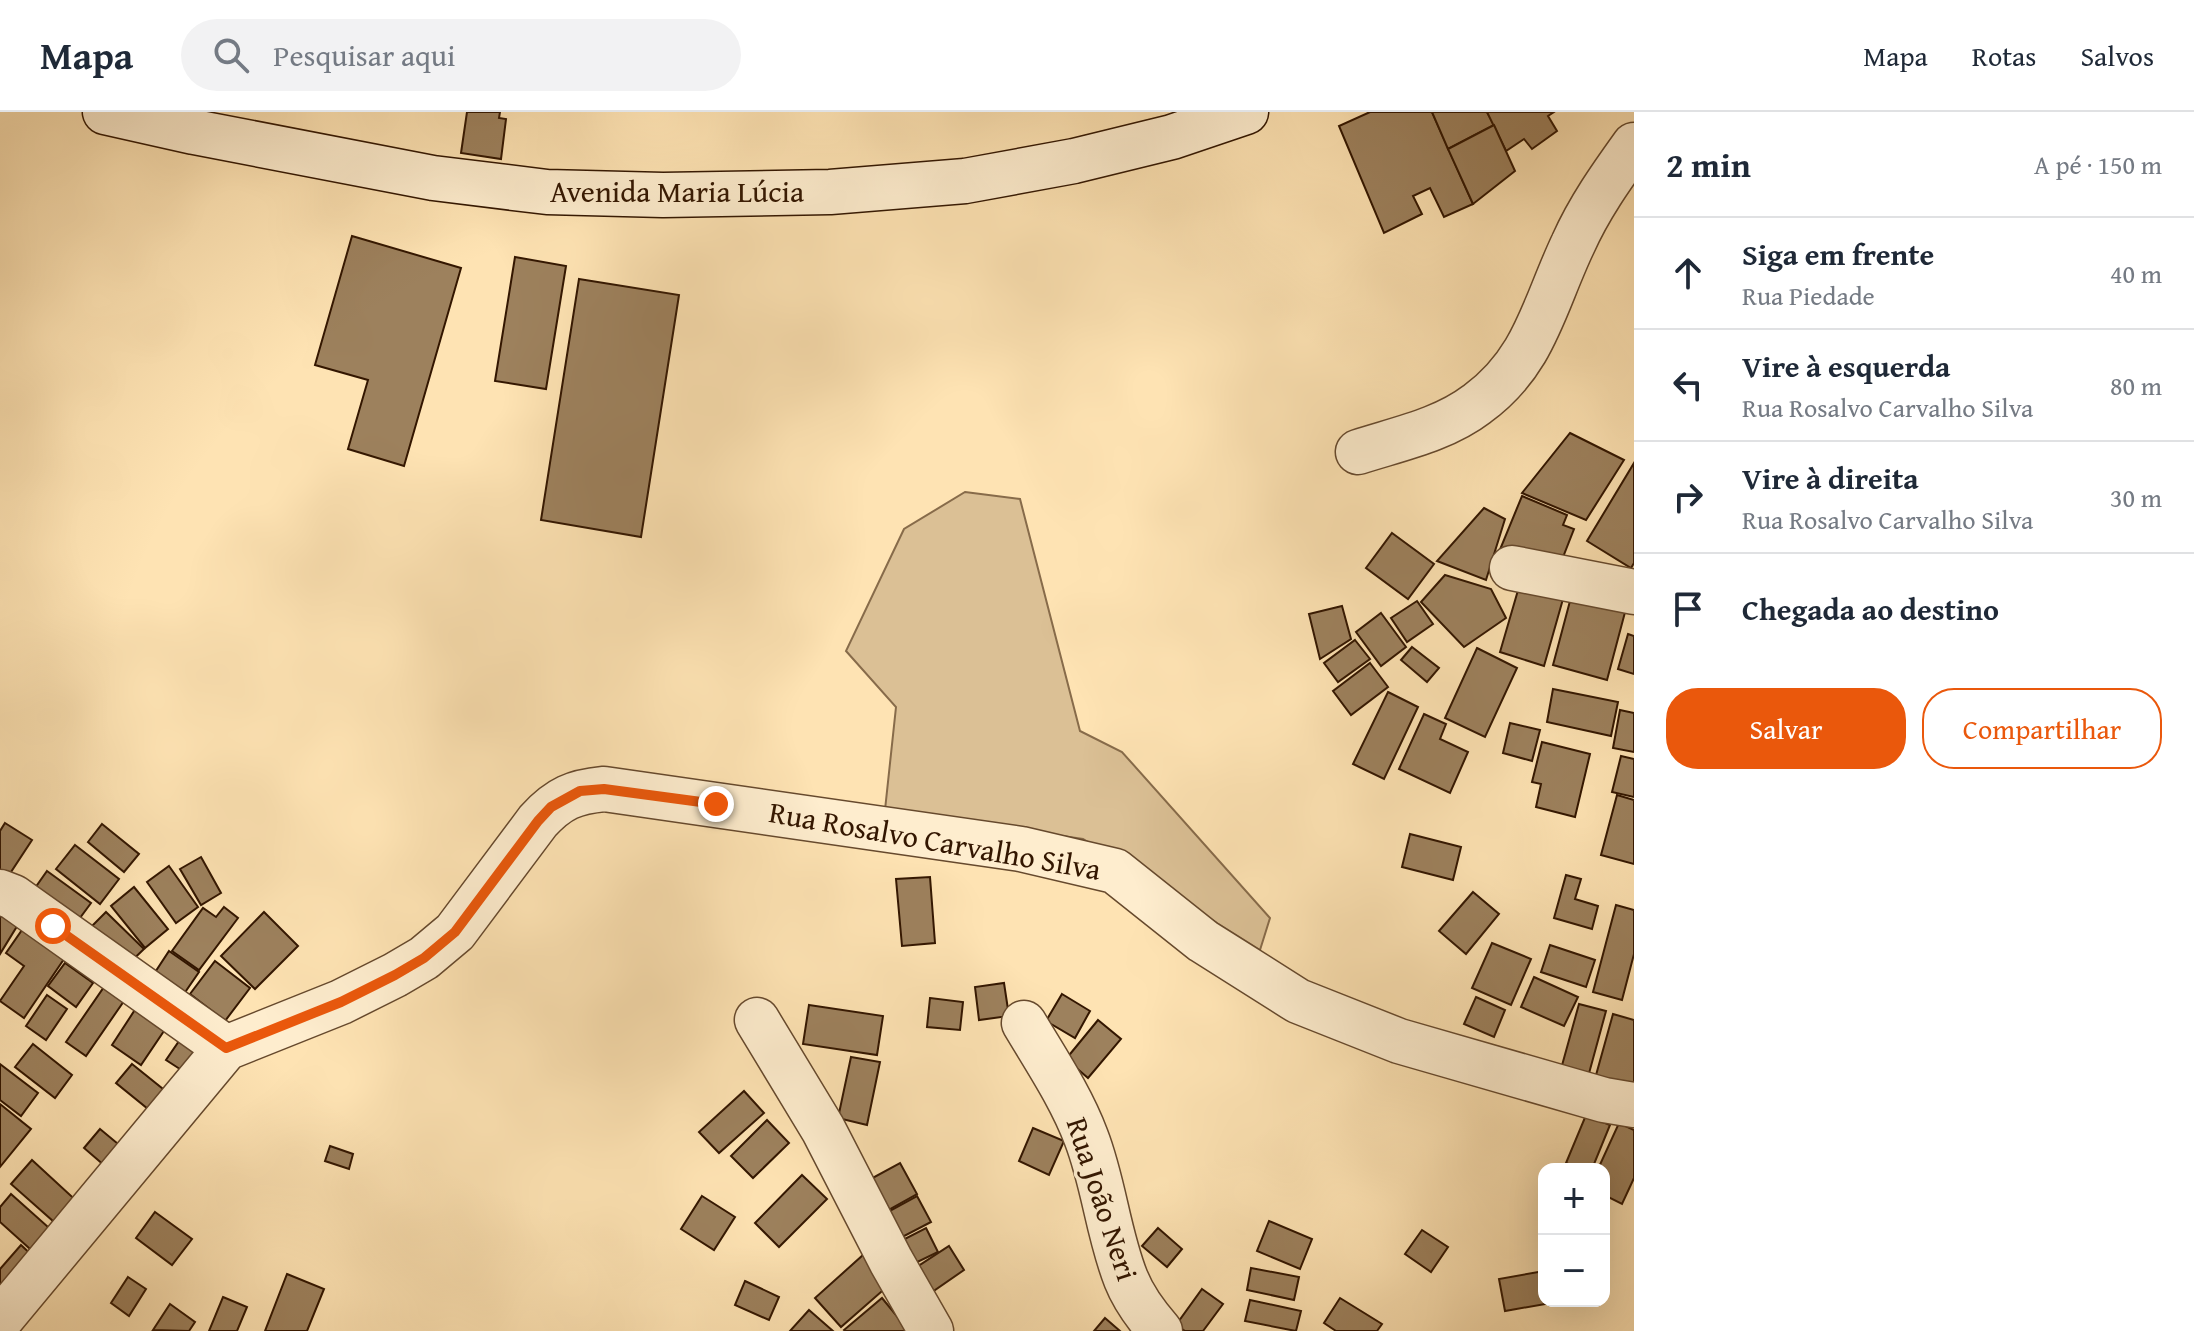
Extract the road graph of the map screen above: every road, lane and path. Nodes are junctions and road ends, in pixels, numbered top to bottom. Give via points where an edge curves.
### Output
1 (105, 112) edge
2 (1246, 112) edge
3 (1634, 145) edge
4 (1358, 452) dead end
5 (1512, 568) dead end
6 (1634, 592) edge
7 (0, 892) edge
8 (757, 1020) dead end
9 (1024, 1023) dead end
10 (226, 1048) junction
11 (1634, 1105) edge
12 (0, 1320) edge
13 (931, 1331) edge
14 (1160, 1331) edge

1 - 2 street, Avenida Maria Lúcia via 433,178 547,192 663,195 830,192 965,181 1088,158
3 - 4 street via 1605,184 1573,243 1529,348 1508,376 1477,405 1437,427
5 - 6 street
7 - 10 street
8 - 13 street via 823,1129
9 - 14 street, Rua João Neri via 1086,1135 1126,1279
10 - 11 street, Rua Rosalvo Carvalho Silva via 341,1002 424,958 455,932 551,807 580,791 604,789 1021,849 1115,871 1203,941 1298,1001 1399,1041
10 - 12 street

